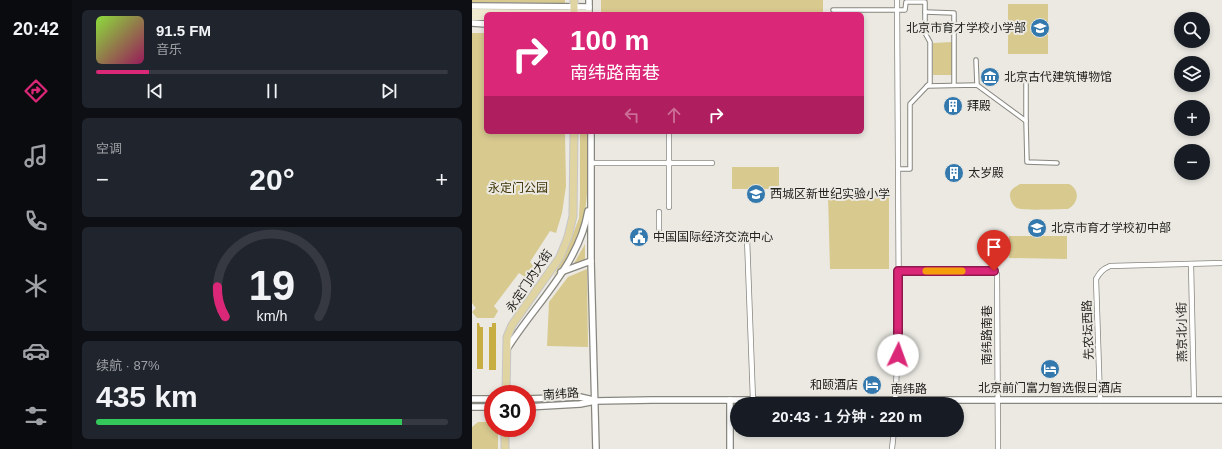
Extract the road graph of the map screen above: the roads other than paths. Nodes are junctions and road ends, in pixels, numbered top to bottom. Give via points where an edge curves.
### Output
1 (589, 0) edge
2 (897, 0) edge
3 (472, 6) edge
4 (574, 8) edge
5 (833, 10) dead end
6 (898, 10) junction
7 (589, 11) edge
8 (472, 12) edge
9 (925, 12) junction
10 (472, 17) edge
11 (484, 17) edge
12 (472, 23) edge
13 (484, 24) edge
14 (976, 60) dead end
15 (1026, 80) dead end
16 (977, 85) junction
17 (927, 86) junction
18 (954, 86) junction
19 (1026, 121) junction
20 (574, 134) edge
21 (591, 134) edge
22 (669, 134) edge
23 (591, 163) junction
24 (668, 163) junction
25 (712, 163) dead end
26 (1057, 163) dead end
27 (899, 169) junction
28 (591, 197) junction
29 (668, 207) dead end
30 (659, 212) dead end
31 (591, 261) junction
32 (1222, 263) edge
33 (1191, 264) junction
34 (898, 271) junction
35 (561, 273) junction
36 (506, 350) junction
37 (506, 385) edge
38 (753, 397) edge
39 (895, 397) edge
40 (472, 399) edge
41 (484, 399) edge
42 (536, 399) edge
43 (730, 400) edge
44 (997, 400) junction
45 (1100, 400) junction
46 (1194, 400) junction
47 (1222, 400) edge
48 (595, 401) junction
49 (964, 401) edge
50 (536, 406) edge
51 (472, 407) edge
52 (484, 407) edge
53 (505, 437) edge
54 (730, 437) edge
55 (893, 437) edge
56 (504, 449) edge
57 (596, 449) edge
58 (730, 449) edge
59 (892, 449) edge
60 (998, 449) edge

1 - 7 street
2 - 6 street
3 - 4 street
4 - 7 main road
4 - 8 main road
5 - 6 street
6 - 9 street via 906,10 906,2 925,2
6 - 27 street
9 - 17 street via 925,33 930,42 930,83
9 - 18 street via 954,13
10 - 11 main road
12 - 13 street
14 - 16 street
15 - 19 street
16 - 18 street
16 - 19 street
17 - 18 street
17 - 27 street via 910,104 910,169
19 - 26 street via 1027,162
20 - 36 main road, 永定门内大街 via 573,216 568,237 560,257 512,325 507,337
21 - 23 street
22 - 24 street
23 - 24 street
23 - 28 street
24 - 25 street
24 - 29 street
27 - 34 street
28 - 31 street
28 - 35 street via 581,238
30 - 38 street via 659,239 747,238
31 - 35 street
31 - 48 street
32 - 33 street
33 - 45 street, 先农坛西路 via 1110,266 1103,269 1096,279
33 - 46 street, 燕京北小街
34 - 39 street via 899,329
34 - 44 street, 南纬路南巷 via 994,271 997,274
35 - 36 street
36 - 37 main road, 永定门内大街
40 - 41 street
42 - 48 street, 南纬路 via 580,397
43 - 48 street, 南纬路
44 - 45 street, 南纬路
44 - 49 street, 南纬路
44 - 60 street
45 - 46 street, 南纬路
46 - 47 street, 南纬路
48 - 50 street, 南纬路
48 - 57 street
51 - 52 street
53 - 56 main road
54 - 58 street
55 - 59 street

